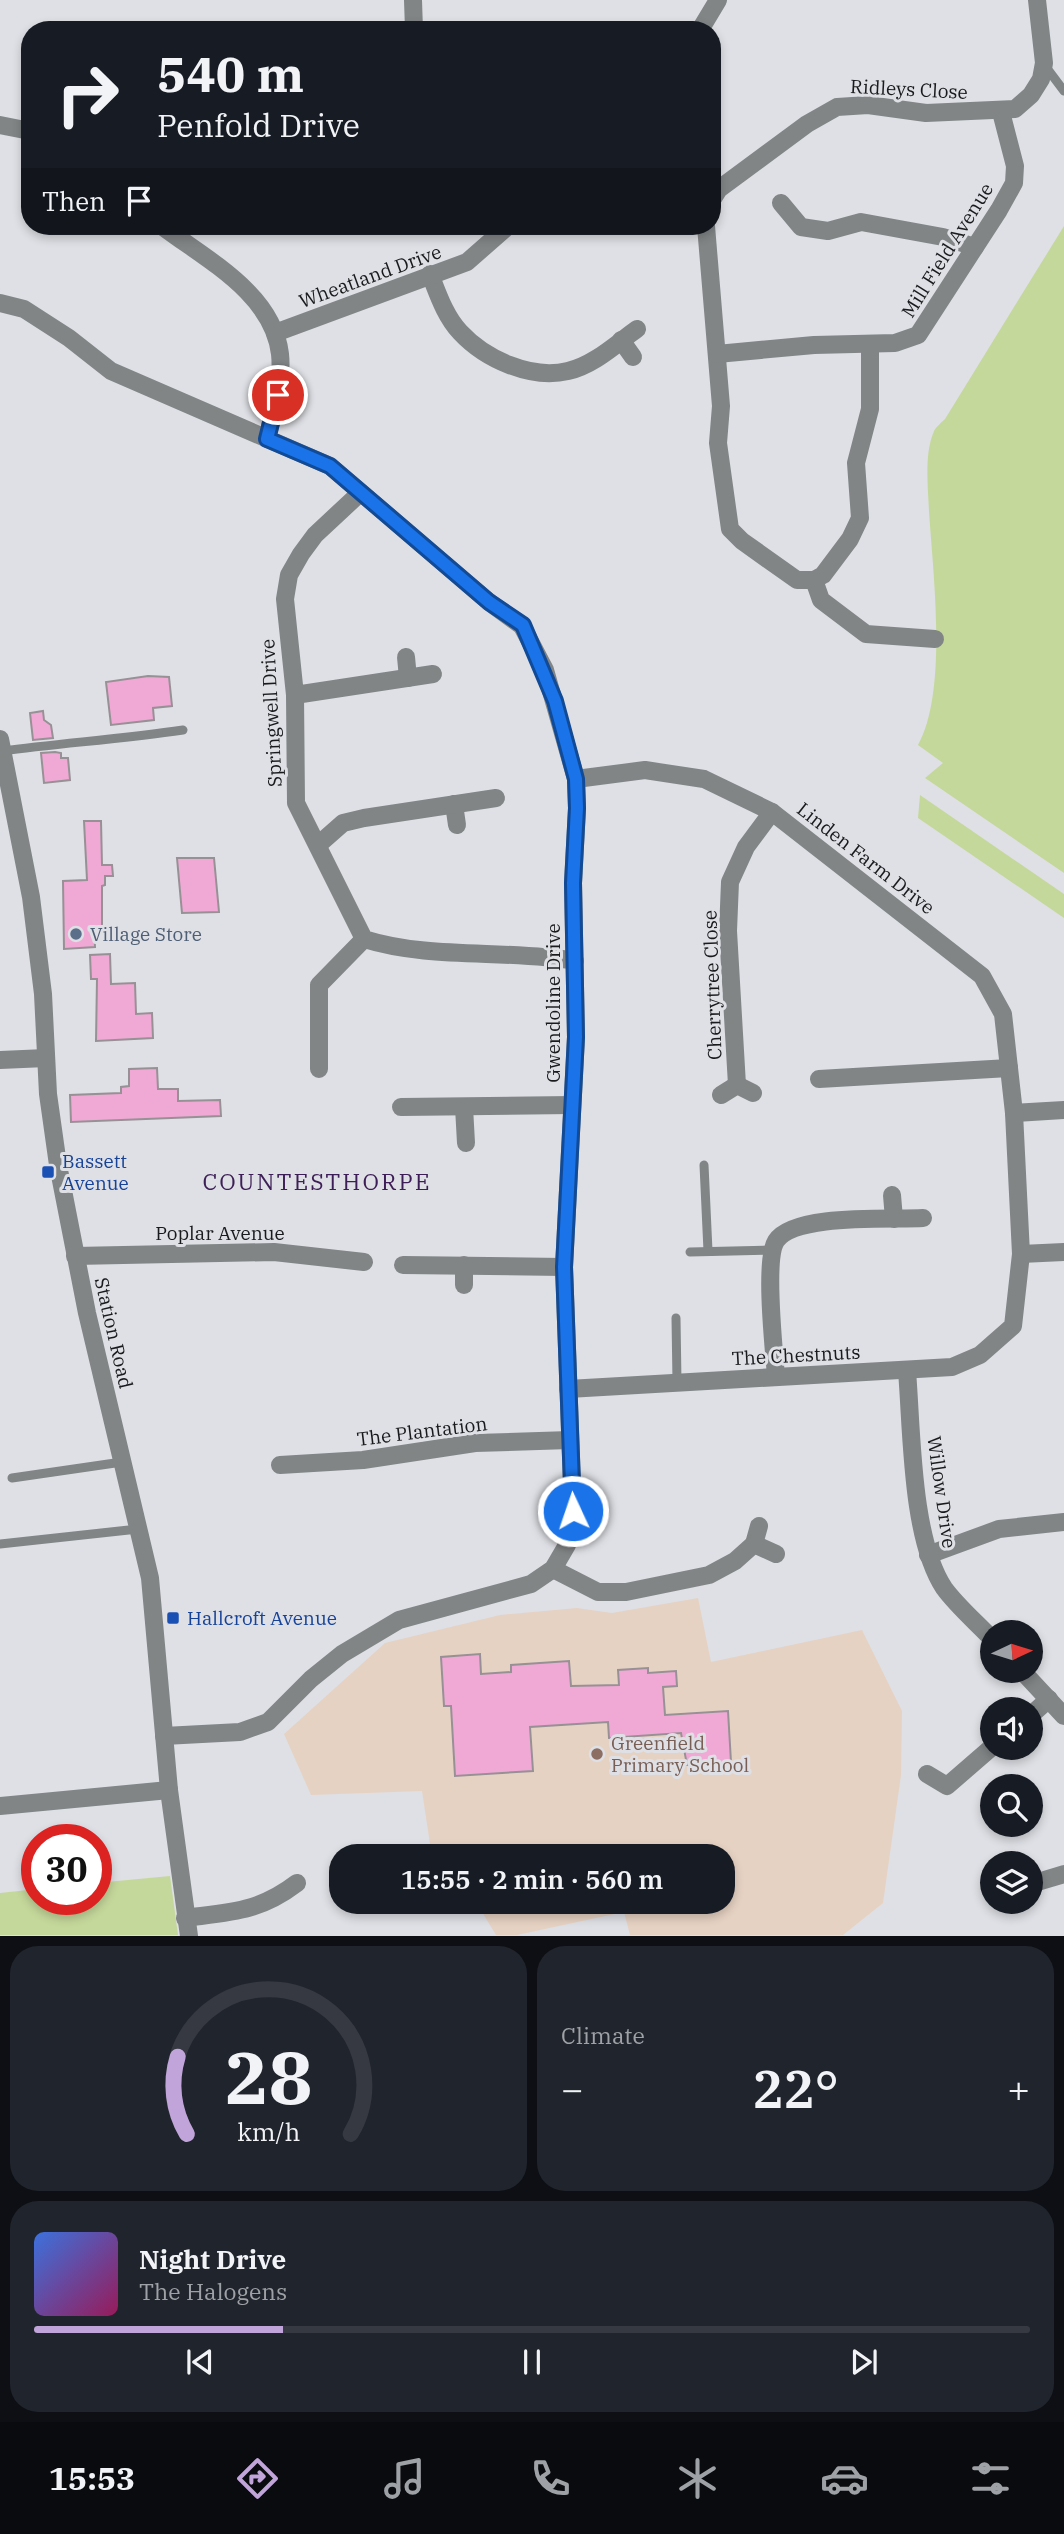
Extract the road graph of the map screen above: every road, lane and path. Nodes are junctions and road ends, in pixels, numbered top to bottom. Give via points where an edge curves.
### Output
1 (413, 0) edge
2 (718, 0) edge
3 (1037, 0) edge
4 (414, 21) edge
5 (705, 21) edge
6 (1044, 62) junction
7 (1064, 91) edge
8 (1001, 112) junction
9 (0, 125) edge
10 (21, 129) edge
11 (721, 188) edge
12 (781, 203) dead end
13 (174, 235) edge
14 (498, 235) edge
15 (707, 235) edge
16 (975, 247) junction
17 (430, 274) junction
18 (0, 303) edge
19 (637, 329) dead end
20 (275, 333) junction
21 (621, 340) junction
22 (870, 345) junction
23 (717, 354) junction
24 (633, 356) dead end
25 (267, 439) junction
26 (360, 493) junction
27 (814, 580) junction
28 (935, 639) dead end
29 (406, 657) dead end
30 (433, 674) dead end
31 (408, 678) junction
32 (295, 695) junction
33 (183, 730) dead end
34 (1, 745) edge
35 (576, 779) junction
36 (496, 798) dead end
37 (454, 804) junction
38 (772, 812) junction
39 (457, 825) dead end
40 (318, 845) junction
41 (363, 939) junction
42 (575, 961) junction
43 (46, 1058) junction
44 (0, 1059) edge
45 (1009, 1068) junction
46 (319, 1069) dead end
47 (819, 1079) dead end
48 (721, 1095) dead end
49 (572, 1105) junction
50 (401, 1107) dead end
51 (464, 1107) junction
52 (1064, 1110) edge
53 (1014, 1113) junction
54 (466, 1143) dead end
55 (704, 1165) dead end
56 (892, 1195) dead end
57 (923, 1218) dead end
58 (894, 1219) junction
59 (774, 1250) junction
60 (708, 1251) junction
61 (690, 1252) dead end
62 (1064, 1252) edge
63 (1021, 1254) junction
64 (75, 1256) junction
65 (365, 1262) dead end
66 (403, 1265) dead end
67 (464, 1265) junction
68 (564, 1267) junction
69 (464, 1285) dead end
70 (676, 1318) dead end
71 (1013, 1326) joint
72 (907, 1371) junction
73 (776, 1376) junction
74 (677, 1382) junction
75 (568, 1389) junction
76 (570, 1440) junction
77 (122, 1462) junction
78 (280, 1465) dead end
79 (12, 1478) dead end
80 (1064, 1522) edge
81 (759, 1526) dead end
82 (138, 1529) junction
83 (0, 1544) edge
84 (754, 1544) junction
85 (776, 1554) dead end
86 (928, 1555) junction
87 (554, 1569) junction
88 (980, 1626) edge
89 (1035, 1684) edge
90 (1049, 1699) junction
91 (1043, 1704) edge
92 (1064, 1716) edge
93 (164, 1736) junction
94 (980, 1758) edge
95 (928, 1774) dead end
96 (169, 1790) junction
97 (0, 1805) edge
98 (1064, 1874) edge
99 (1043, 1880) edge
100 (297, 1883) dead end
101 (187, 1927) edge

1 - 4 street
2 - 5 street
3 - 6 street, Ridleys Close
6 - 7 lane
6 - 8 street, Ridleys Close via 1031,95
8 - 11 street, Ridleys Close via 837,107
8 - 16 street, Mill Field Avenue via 1014,183
9 - 10 street
12 - 16 street via 801,227 828,231 861,222
13 - 20 street via 252,295
14 - 17 street, Wheatland Drive via 467,262
15 - 23 street
16 - 22 street, Mill Field Avenue via 918,335
17 - 20 street, Wheatland Drive
17 - 21 street via 444,309 460,332 510,366 547,373 568,371 591,362
18 - 25 street, Gwendoline Drive via 24,309 111,371
19 - 21 street
20 - 25 street via 280,355 278,395
21 - 24 street
22 - 23 street, Mill Field Avenue
22 - 27 street via 870,409 856,463 859,517 850,539 824,575
23 - 27 street via 718,443 730,528 797,580
25 - 26 street, Gwendoline Drive via 330,466
26 - 32 street, Springwell Drive via 315,535 289,575 285,599
26 - 35 street, Gwendoline Drive via 489,602 523,625 555,701
27 - 28 street via 821,600 866,634
29 - 31 street
30 - 31 street
31 - 32 street
32 - 40 street, Springwell Drive via 296,803
33 - 34 lane via 131,738
34 - 43 street, Station Road via 31,897
35 - 38 street, Linden Farm Drive via 645,770 704,779
35 - 42 street, Gwendoline Drive
36 - 37 street
37 - 39 street
37 - 40 street via 343,823
38 - 45 street, Linden Farm Drive via 982,976 1003,1014
38 - 48 street, Cherrytree Close via 746,847 730,882 728,931 745,1089
40 - 41 street, Springwell Drive
41 - 42 street via 394,949 543,955
41 - 46 street via 319,985 309,1045
42 - 49 street, Gwendoline Drive
43 - 44 street
43 - 64 street, Station Road via 58,1165
45 - 47 street
45 - 53 street, Linden Farm Drive
49 - 51 street
49 - 68 street, Gwendoline Drive
50 - 51 street
51 - 54 street
52 - 53 street
53 - 63 street, Linden Farm Drive
55 - 60 lane
56 - 58 street
57 - 58 street
58 - 59 street via 793,1227 776,1241
59 - 60 lane
59 - 73 street
60 - 61 lane
62 - 63 street
63 - 71 street, Linden Farm Drive
64 - 65 street, Poplar Avenue via 274,1252
64 - 77 street, Station Road
66 - 67 street
67 - 68 street
67 - 69 street
68 - 75 street, Gwendoline Drive
70 - 74 lane
71 - 72 street, The Chestnuts via 980,1355 952,1367
72 - 73 street, The Chestnuts
72 - 86 street, Willow Drive via 915,1478
73 - 74 street, The Chestnuts
74 - 75 street, The Chestnuts
75 - 76 street, Gwendoline Drive
76 - 78 street, The Plantation via 475,1443 363,1460
76 - 87 street, Gwendoline Drive via 573,1511 567,1545
77 - 79 lane
77 - 82 street, Station Road
80 - 86 street via 999,1529
81 - 84 street
82 - 83 lane
82 - 93 street, Station Road via 150,1578
84 - 85 street
84 - 87 street via 709,1575 626,1592 598,1592
86 - 88 street, Willow Drive via 944,1588
87 - 93 street via 531,1584 498,1596 454,1603 399,1620 342,1654 268,1722 240,1732
89 - 90 street
90 - 91 street
90 - 92 street
93 - 96 street, Station Road
94 - 95 street via 947,1786
96 - 97 street
96 - 101 street, Station Road
98 - 99 street
100 - 101 street via 273,1901

